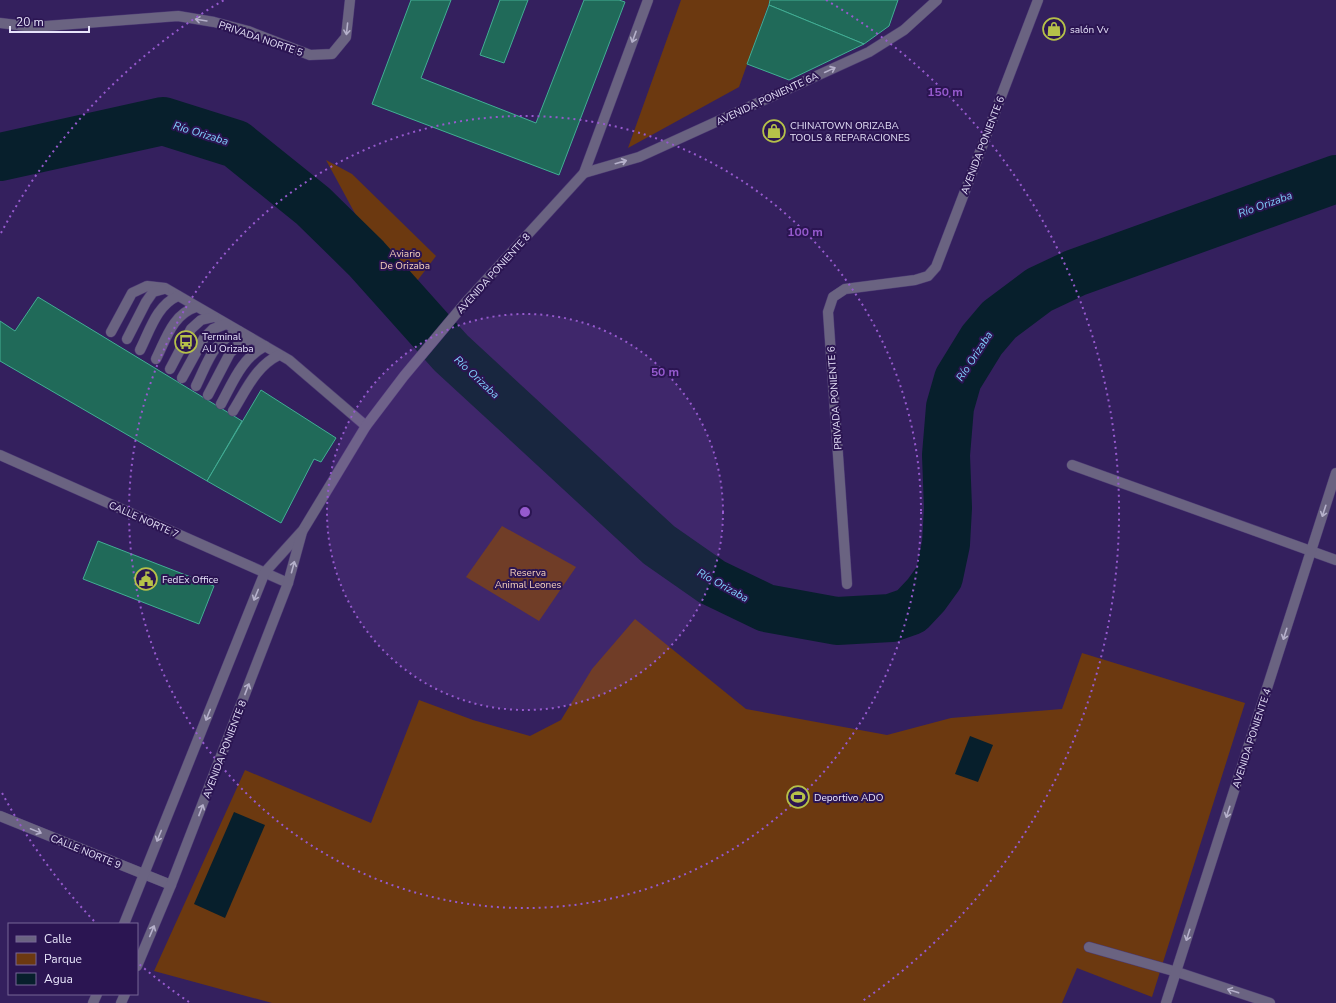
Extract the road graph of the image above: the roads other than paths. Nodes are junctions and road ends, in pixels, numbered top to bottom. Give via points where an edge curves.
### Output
1 (350, 0) edge
2 (648, 0) edge
3 (937, 0) edge
4 (1038, 0) edge
5 (0, 23) edge
6 (584, 173) junction
7 (915, 280) joint
8 (165, 288) junction
9 (178, 296) junction
10 (196, 307) junction
11 (214, 317) junction
12 (226, 324) junction
13 (238, 331) junction
14 (111, 332) dead end
15 (251, 339) junction
16 (127, 340) dead end
17 (265, 346) junction
18 (140, 350) dead end
19 (279, 355) junction
20 (156, 359) dead end
21 (170, 369) dead end
22 (182, 378) dead end
23 (196, 386) dead end
24 (208, 395) dead end
25 (220, 404) dead end
26 (233, 411) dead end
27 (366, 426) junction
28 (0, 455) edge
29 (1072, 465) dead end
30 (1336, 473) edge
31 (303, 530) junction
32 (1311, 551) junction
33 (1336, 560) edge
34 (265, 572) junction
35 (288, 583) junction
36 (847, 584) dead end
37 (0, 816) edge
38 (144, 874) junction
39 (171, 886) junction
40 (124, 923) edge
41 (1089, 947) dead end
42 (138, 964) edge
43 (1176, 972) junction
44 (1166, 1003) edge
45 (1270, 1003) edge

1 -> 5 street, PRIVADA NORTE 5 via 346,37 332,54 310,55 248,31 178,16 33,27
2 -> 6 street, AVENIDA PONIENTE 8
6 -> 3 street, AVENIDA PONIENTE 6A via 639,157 869,52 904,30
4 - 7 street, AVENIDA PONIENTE 6 via 936,267 928,276
6 - 27 street, AVENIDA PONIENTE 8 via 466,302
7 - 36 street, PRIVADA PONIENTE 6 via 845,289 833,297 828,312
8 - 9 street
8 - 14 street via 147,286 132,293
8 - 16 street via 153,292
9 - 10 street
9 - 18 street via 168,300 160,310
10 - 11 street
10 - 20 street via 186,310 176,320
11 - 12 street
11 - 21 street via 201,320 191,329
12 - 13 street
12 - 22 street via 213,329 204,338
13 - 15 street
13 - 23 street via 225,336 216,346
15 - 17 street
15 - 24 street via 239,344 230,353
17 - 19 street
17 - 25 street via 253,352 243,363
19 - 26 street via 268,360 257,372
19 - 27 street via 289,360
27 - 31 street, AVENIDA PONIENTE 8
28 - 34 street, CALLE NORTE 7
29 - 32 street
30 -> 32 street, AVENIDA PONIENTE 4
31 - 34 street, AVENIDA PONIENTE 8
35 -> 31 street, AVENIDA PONIENTE 8
32 - 33 street
32 -> 43 street, AVENIDA PONIENTE 4
34 - 35 street, CALLE NORTE 7
34 -> 38 street, AVENIDA PONIENTE 8
39 -> 35 street, AVENIDA PONIENTE 8
37 -> 38 street, CALLE NORTE 9
38 - 39 street, CALLE NORTE 9
38 - 40 street, AVENIDA PONIENTE 8
42 -> 39 street, AVENIDA PONIENTE 8
41 - 43 street
43 - 44 street, AVENIDA PONIENTE 4
45 -> 43 street

